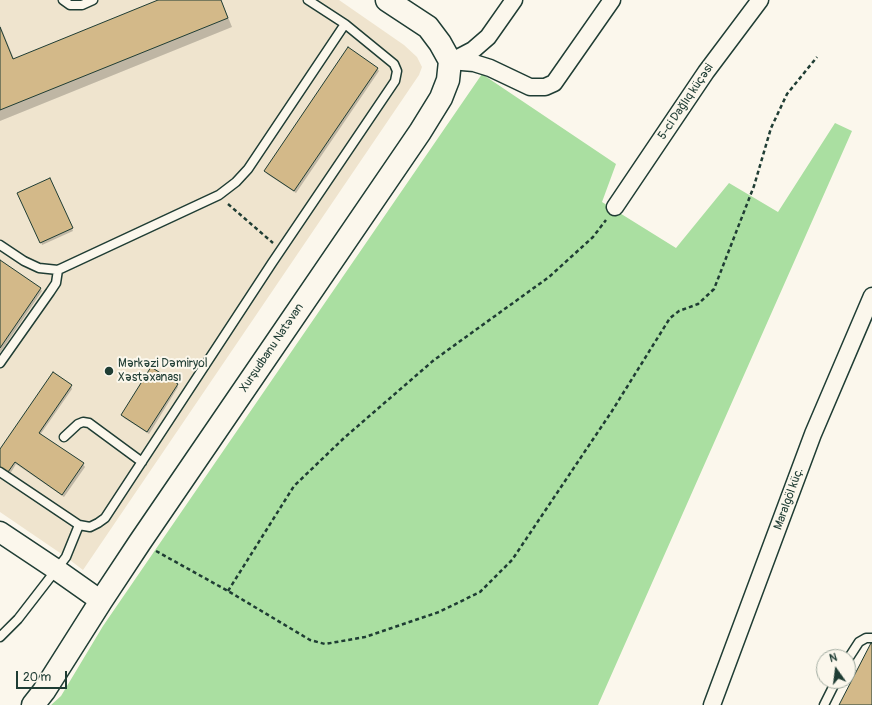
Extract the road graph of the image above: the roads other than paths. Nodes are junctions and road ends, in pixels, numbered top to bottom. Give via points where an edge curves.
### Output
1 (63, 0) edge
2 (93, 0) edge
3 (308, 0) edge
4 (388, 0) edge
5 (514, 0) edge
6 (612, 0) edge
7 (760, 0) edge
8 (345, 24) junction
9 (450, 61) junction
10 (615, 207) road end
11 (0, 245) edge
12 (58, 270) junction
13 (872, 296) edge
14 (0, 363) edge
15 (64, 437) dead end
16 (142, 462) junction
17 (0, 472) edge
18 (79, 525) junction
19 (0, 532) edge
20 (56, 570) junction
21 (101, 601) junction
22 (0, 637) edge
23 (872, 638) edge
24 (853, 649) edge
25 (832, 689) edge
26 (33, 705) edge
27 (712, 705) edge
28 (824, 705) edge

1 - 2 lane via 70,5 82,6
3 - 8 lane
4 - 9 main road via 428,27
5 - 9 street via 488,37 473,50
6 - 9 street via 554,83 545,87 530,87 474,63
7 - 10 street, 5-ci Dağlıq küçəsi via 706,72
8 - 12 lane via 248,169 236,182 219,195
8 - 16 lane via 394,64 397,71 395,81
9 - 21 main road, Xurşudbanu Natəvan via 448,80 441,98 420,132
11 - 12 lane via 39,268
12 - 14 lane via 56,283
13 - 27 street, Maralgöl küç. via 813,434
15 - 16 lane via 78,424 89,423
16 - 18 lane via 105,518 90,527
17 - 18 lane
18 - 20 lane via 66,557
19 - 20 street
20 - 21 street
20 - 22 lane via 18,619
21 - 26 main road, Xurşudbanu Natəvan
23 - 24 lane via 859,642
25 - 28 lane

